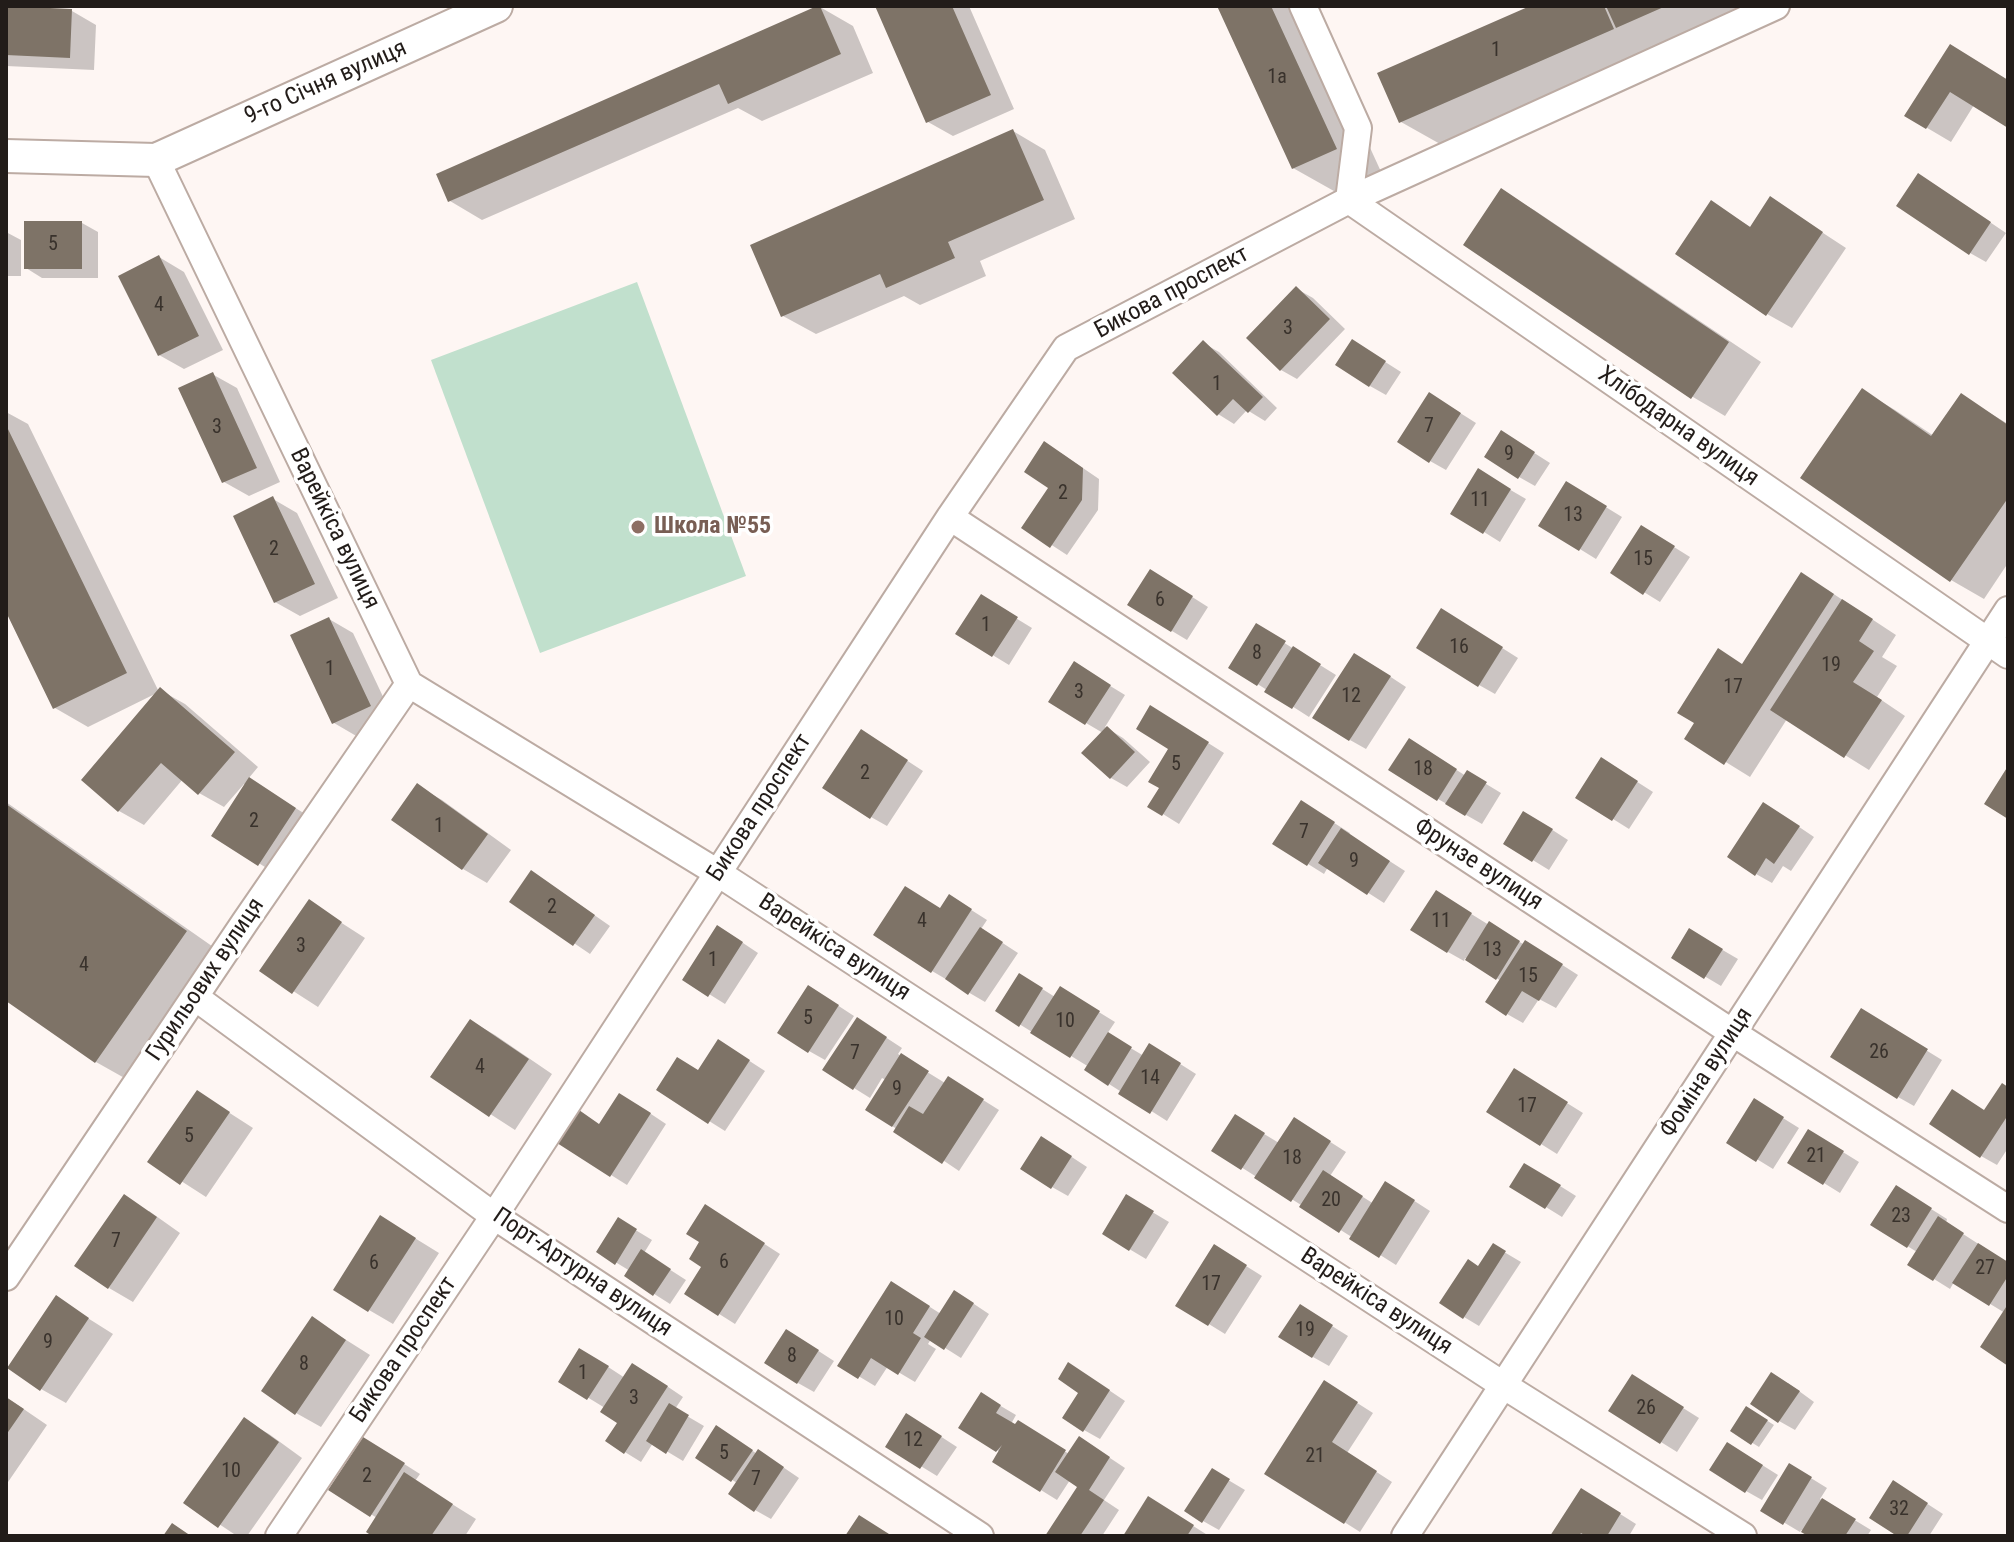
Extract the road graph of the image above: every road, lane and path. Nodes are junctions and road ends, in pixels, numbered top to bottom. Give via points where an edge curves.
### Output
1 (496, 6) edge
2 (1303, 6) edge
3 (1776, 6) edge
4 (6, 156) edge
5 (156, 160) junction
6 (1349, 200) junction
7 (950, 517) junction
8 (2008, 610) edge
9 (1998, 648) edge
10 (409, 684) junction
11 (718, 873) junction
12 (195, 997) junction
13 (1733, 1033) junction
14 (2008, 1209) edge
15 (494, 1216) junction
16 (6, 1277) edge
17 (1503, 1385) junction
18 (279, 1536) edge
19 (980, 1536) edge
20 (1405, 1536) edge
21 (1743, 1536) edge

1 - 5 street, 9-го Січня вулиця
2 - 6 street via 1358,128
3 - 6 street, Бикова проспект
4 - 5 street
5 - 10 street, Варейкіса вулиця
6 - 7 street, Бикова проспект via 1066,348
6 - 9 street, Хлібодарна вулиця
7 - 11 street, Бикова проспект
7 - 13 street, Фрунзе вулиця
8 - 9 street, Фоміна вулиця
9 - 13 street, Фоміна вулиця
10 - 11 street, Варейкіса вулиця
10 - 12 street, Гурильових вулиця
11 - 15 street, Бикова проспект
11 - 17 street, Варейкіса вулиця
12 - 15 street, Порт-Артурна вулиця
12 - 16 street, Гурильових вулиця
13 - 14 street, Фрунзе вулиця
13 - 17 street, Фоміна вулиця
15 - 18 street, Бикова проспект
15 - 19 street, Порт-Артурна вулиця
17 - 20 street, Фоміна вулиця
17 - 21 street, Варейкіса вулиця

